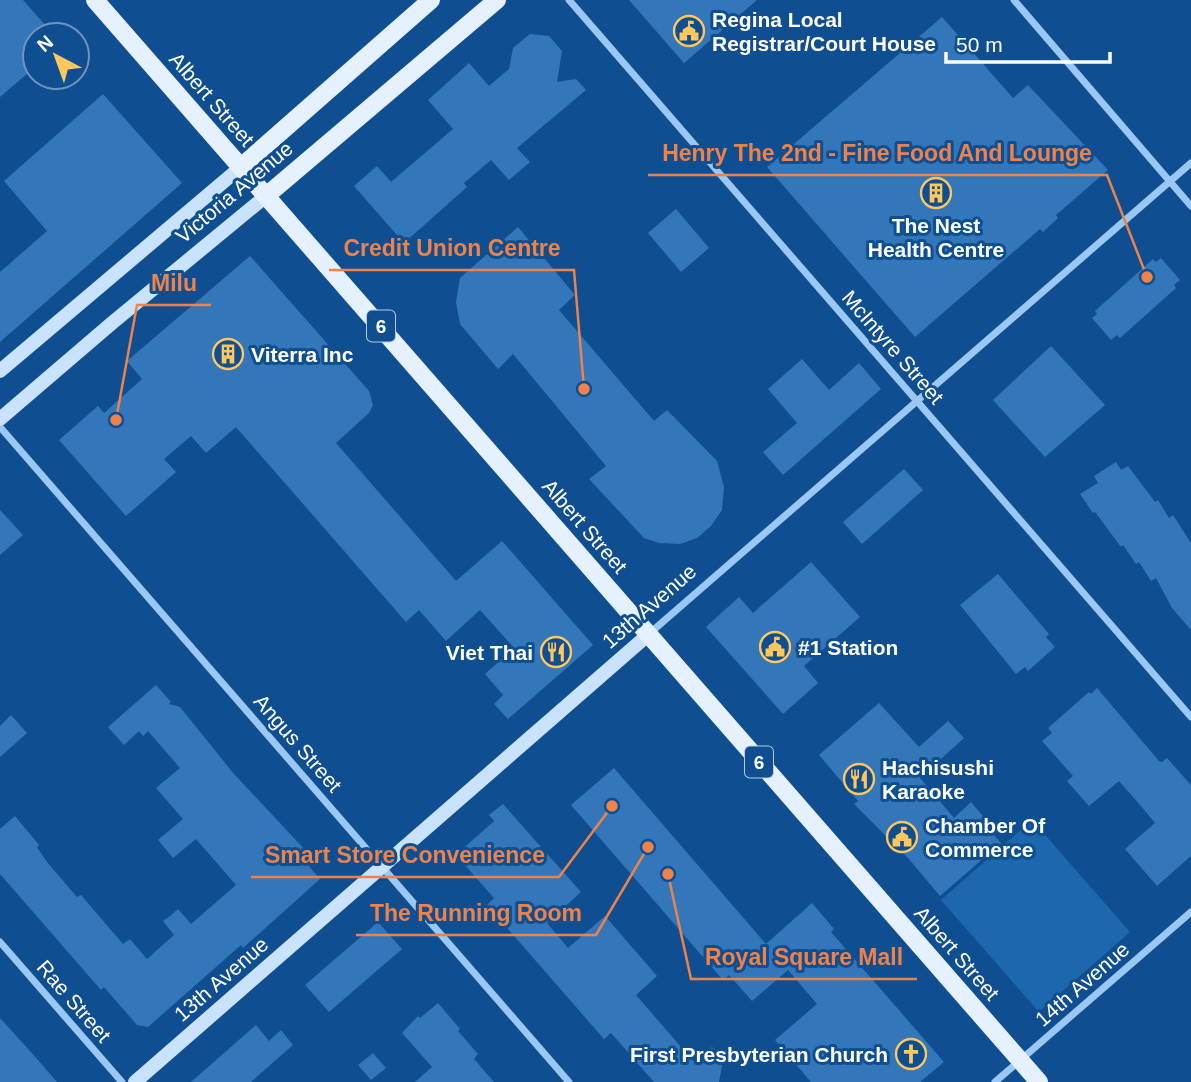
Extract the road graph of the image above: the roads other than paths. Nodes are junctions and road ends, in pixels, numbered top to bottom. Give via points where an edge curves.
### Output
1 (95, 0) edge
2 (431, 0) edge
3 (497, 0) edge
4 (569, 0) edge
5 (1014, 0) edge
6 (1191, 163) edge
7 (241, 166) junction
8 (1170, 181) junction
9 (266, 196) junction
10 (1191, 206) edge
11 (0, 371) edge
12 (916, 401) junction
13 (0, 419) edge
14 (0, 427) edge
15 (649, 634) junction
16 (1191, 717) edge
17 (382, 867) junction
18 (1191, 912) edge
19 (0, 942) edge
20 (1021, 1060) junction
21 (122, 1082) edge
22 (135, 1082) edge
23 (569, 1082) edge
24 (995, 1082) edge
25 (1040, 1082) edge

1 - 7 main road, Albert Street / 6
2 - 7 main road, Victoria Avenue
3 - 9 main road, Victoria Avenue
4 - 12 street, McIntyre Street
5 - 8 street
6 - 8 street, 13th Avenue
7 - 9 main road, Albert Street / 6
7 - 11 street, Victoria Avenue
8 - 10 street
8 - 12 street, 13th Avenue
9 - 13 street, Victoria Avenue
9 - 15 main road, Albert Street / 6
12 - 15 street, 13th Avenue
12 - 16 street, McIntyre Street
14 - 17 street, Angus Street
15 - 17 street, 13th Avenue
15 - 20 main road, Albert Street / 6
17 - 22 street, 13th Avenue
17 - 23 street, Angus Street
18 - 20 street, 14th Avenue
19 - 21 street, Rae Street
20 - 24 street, 14th Avenue
20 - 25 main road, Albert Street / 6

